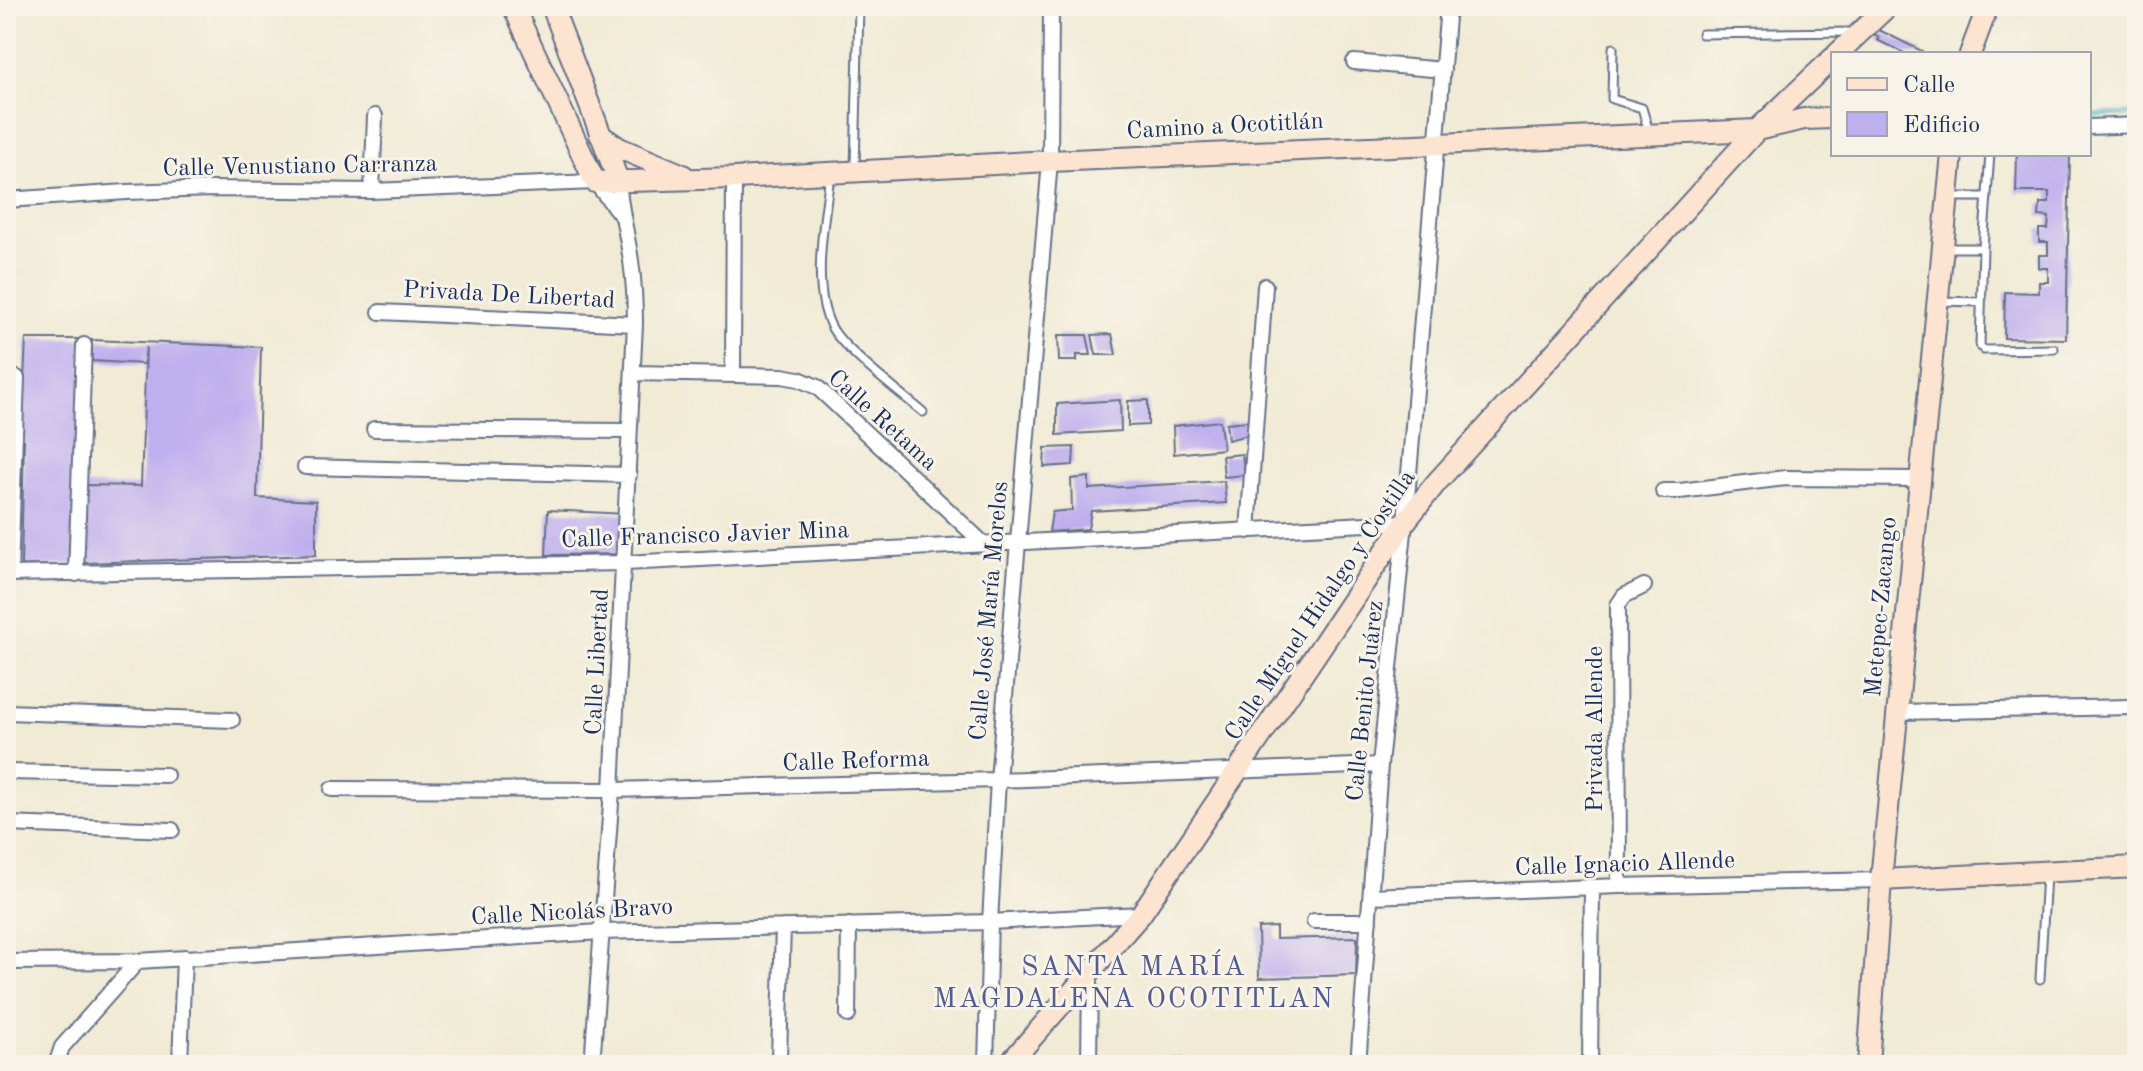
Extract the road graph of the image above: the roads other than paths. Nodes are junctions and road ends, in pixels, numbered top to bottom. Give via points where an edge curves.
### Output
1 (513, 6) edge
2 (552, 6) edge
3 (859, 6) edge
4 (1051, 6) edge
5 (1448, 6) edge
6 (1888, 6) edge
7 (1988, 6) edge
8 (1861, 32) junction
9 (1702, 34) dead end
10 (1613, 48) dead end
11 (1842, 52) edge
12 (1971, 52) edge
13 (1354, 62) dead end
14 (1831, 63) edge
15 (1443, 70) junction
16 (375, 116) dead end
17 (1831, 118) edge
18 (2137, 125) edge
19 (2091, 127) edge
20 (1757, 130) junction
21 (600, 135) junction
22 (1650, 135) junction
23 (1436, 143) junction
24 (1952, 156) edge
25 (1990, 156) edge
26 (1050, 161) junction
27 (855, 171) junction
28 (831, 173) junction
29 (734, 178) junction
30 (694, 179) junction
31 (618, 180) junction
32 (595, 182) junction
33 (372, 191) junction
34 (1987, 197) junction
35 (1947, 198) junction
36 (6, 200) edge
37 (620, 214) junction
38 (1942, 247) junction
39 (1983, 248) junction
40 (1265, 286) dead end
41 (1937, 301) junction
42 (1980, 302) junction
43 (380, 312) dead end
44 (635, 324) junction
45 (84, 345) dead end
46 (2054, 349) dead end
47 (633, 373) junction
48 (733, 375) junction
49 (17, 378) dead end
50 (923, 412) dead end
51 (374, 429) dead end
52 (629, 431) junction
53 (305, 467) dead end
54 (629, 475) junction
55 (1920, 479) junction
56 (1663, 491) dead end
57 (1405, 522) junction
58 (1248, 531) junction
59 (1018, 542) junction
60 (985, 545) junction
61 (625, 563) junction
62 (8, 574) edge
63 (76, 574) junction
64 (1644, 586) dead end
65 (2131, 707) dead end
66 (6, 712) edge
67 (1898, 712) junction
68 (232, 720) dead end
69 (1380, 765) junction
70 (1239, 771) junction
71 (6, 772) edge
72 (166, 775) dead end
73 (998, 780) junction
74 (332, 789) dead end
75 (612, 790) junction
76 (6, 824) edge
77 (172, 830) dead end
78 (2137, 867) edge
79 (2046, 871) junction
80 (1881, 880) junction
81 (1619, 886) junction
82 (1592, 888) junction
83 (1371, 896) junction
84 (1141, 914) junction
85 (1314, 921) dead end
86 (1369, 921) junction
87 (990, 922) junction
88 (849, 925) junction
89 (783, 927) junction
90 (601, 932) junction
91 (184, 957) junction
92 (138, 961) junction
93 (6, 962) edge
94 (1090, 972) junction
95 (2040, 979) dead end
96 (848, 1015) dead end
97 (779, 1057) dead end
98 (56, 1065) edge
99 (180, 1065) edge
100 (592, 1065) edge
101 (986, 1065) edge
102 (1008, 1065) edge
103 (1089, 1065) edge
104 (1358, 1065) edge
105 (1590, 1065) edge
106 (1868, 1065) edge

1 - 32 main road
2 - 21 main road
3 - 27 lane
4 - 26 street, Calle José María Morelos
5 - 15 street, Calle Benito Juárez
6 - 8 main road, Calle Miguel Hidalgo y Costilla
7 - 12 main road
8 - 9 lane
8 - 11 main road, Calle Miguel Hidalgo y Costilla
10 - 22 lane via 1612,99 1642,108
13 - 15 street
14 - 20 main road, Calle Miguel Hidalgo y Costilla
15 - 23 street, Calle Benito Juárez
16 - 33 street
17 - 20 main road, Camino a Ocotitlán
18 - 19 street
20 - 22 main road, Camino a Ocotitlán
20 - 57 main road, Calle Miguel Hidalgo y Costilla
21 - 30 main road
21 - 31 main road
22 - 23 main road, Camino a Ocotitlán
23 - 26 main road, Camino a Ocotitlán
23 - 57 street, Calle Benito Juárez
24 - 35 main road, Metepec-Zacango
25 - 34 lane
26 - 27 main road, Camino a Ocotitlán
26 - 59 street, Calle José María Morelos
27 - 28 main road, Camino a Ocotitlán
28 - 29 main road, Camino a Ocotitlán
28 - 50 lane via 822,243 824,307 831,327
29 - 30 main road, Camino a Ocotitlán
29 - 48 street
30 - 31 main road, Camino a Ocotitlán
31 - 32 main road, Camino a Ocotitlán
31 - 37 street, Calle Libertad
32 - 33 street, Calle Venustiano Carranza
32 - 37 street, Calle Libertad
33 - 36 street, Calle Venustiano Carranza via 211,189
34 - 35 lane
34 - 39 lane
35 - 38 main road, Metepec-Zacango
37 - 44 street, Calle Libertad via 631,258
38 - 39 lane
38 - 41 main road, Metepec-Zacango
39 - 42 lane
40 - 58 street
41 - 42 lane
41 - 55 main road, Metepec-Zacango
42 - 46 lane via 1982,349
43 - 44 street, Privada De Libertad
44 - 47 street, Calle Libertad
45 - 63 street
47 - 48 street, Calle Retama
47 - 52 street, Calle Libertad
48 - 60 street, Calle Retama via 782,376 817,387
49 - 62 street
51 - 52 street
52 - 54 street, Calle Libertad
53 - 54 street
54 - 61 street, Calle Libertad
55 - 56 street via 1785,478
55 - 67 main road, Metepec-Zacango
57 - 58 street, Calle Francisco Javier Mina
57 - 69 street, Calle Benito Juárez
57 - 70 main road, Calle Miguel Hidalgo y Costilla
58 - 59 street, Calle Francisco Javier Mina
59 - 60 street, Calle Francisco Javier Mina
59 - 73 street, Calle José María Morelos
60 - 61 street, Calle Francisco Javier Mina
61 - 63 street, Calle Francisco Javier Mina
61 - 75 street, Calle Libertad
62 - 63 street, Calle Francisco Javier Mina
64 - 81 street, Privada Allende via 1618,605
65 - 67 street
66 - 68 street
67 - 80 main road, Metepec-Zacango
69 - 70 street, Calle Reforma
69 - 83 street, Calle Benito Juárez
70 - 73 street, Calle Reforma
70 - 84 main road, Calle Miguel Hidalgo y Costilla
71 - 72 street
73 - 75 street, Calle Reforma
73 - 87 street, Calle José María Morelos
74 - 75 street, Calle Reforma
75 - 90 street, Calle Libertad
76 - 77 street
78 - 79 main road
79 - 80 main road
79 - 95 lane
80 - 81 street, Calle Ignacio Allende
80 - 106 main road, Metepec-Zacango
81 - 82 street, Calle Ignacio Allende
82 - 83 street, Calle Ignacio Allende
82 - 105 street
83 - 86 street, Calle Benito Juárez
84 - 87 street, Calle Nicolás Bravo
84 - 94 main road, Calle Miguel Hidalgo y Costilla
85 - 86 street
86 - 104 street, Calle Benito Juárez
87 - 88 street, Calle Nicolás Bravo
87 - 101 street, Calle José María Morelos
88 - 89 street, Calle Nicolás Bravo
88 - 96 street
89 - 90 street, Calle Nicolás Bravo
89 - 97 street
90 - 91 street, Calle Nicolás Bravo
90 - 100 street, Calle Libertad
91 - 92 street, Calle Nicolás Bravo
91 - 99 street
92 - 93 street, Calle Nicolás Bravo
92 - 98 street via 62,1047
94 - 102 main road, Calle Miguel Hidalgo y Costilla
94 - 103 street

